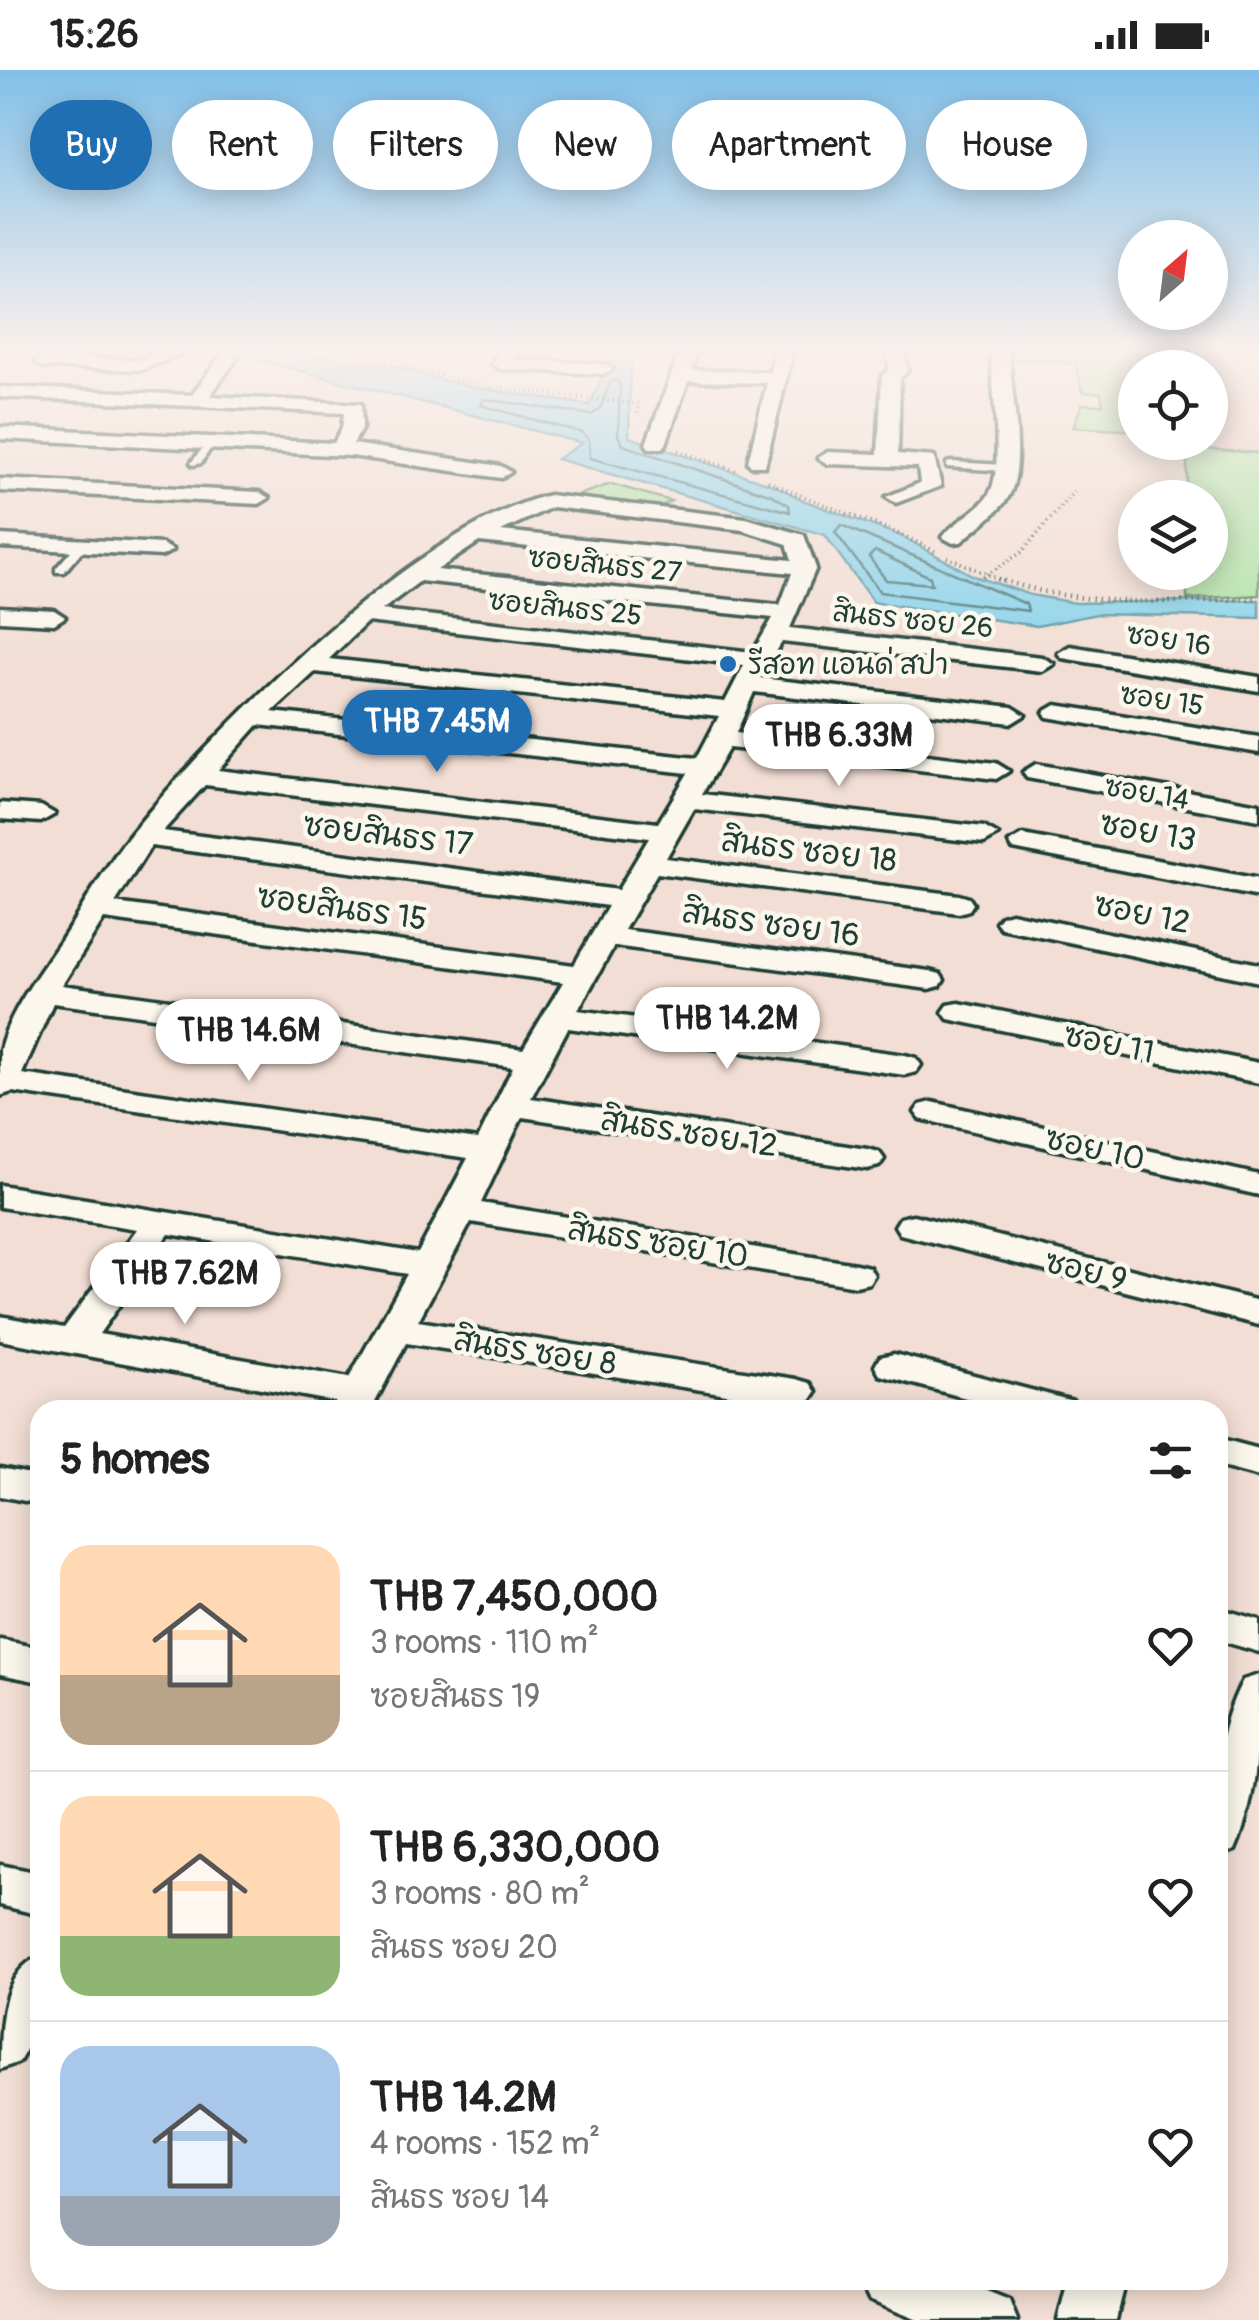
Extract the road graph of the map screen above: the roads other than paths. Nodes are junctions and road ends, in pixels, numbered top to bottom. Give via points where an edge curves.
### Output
1 (201, 456) edge
2 (384, 456) edge
3 (759, 456) edge
4 (881, 456) edge
5 (1004, 456) edge
6 (828, 458) dead end
7 (880, 460) junction
8 (758, 462) dead end
9 (196, 463) dead end
10 (951, 466) dead end
11 (1005, 468) junction
12 (501, 472) dead end
13 (872, 484) dead end
14 (0, 485) edge
15 (896, 497) dead end
16 (260, 498) dead end
17 (475, 534) junction
18 (952, 537) dead end
19 (0, 541) edge
20 (82, 545) junction
21 (162, 550) dead end
22 (805, 568) junction
23 (60, 570) dead end
24 (415, 574) junction
25 (0, 614) edge
26 (362, 615) junction
27 (54, 617) dead end
28 (1070, 653) dead end
29 (311, 664) junction
30 (1042, 664) dead end
31 (754, 673) junction
32 (1259, 684) edge
33 (1056, 712) dead end
34 (1012, 716) dead end
35 (252, 717) junction
36 (1259, 745) edge
37 (702, 768) junction
38 (996, 771) dead end
39 (1036, 772) dead end
40 (198, 776) junction
41 (686, 800) junction
42 (0, 811) edge
43 (1259, 812) edge
44 (42, 814) dead end
45 (668, 832) junction
46 (984, 836) dead end
47 (143, 837) junction
48 (1023, 843) dead end
49 (650, 864) junction
50 (1259, 888) edge
51 (625, 900) junction
52 (960, 904) dead end
53 (96, 908) junction
54 (1011, 922) dead end
55 (603, 936) junction
56 (1259, 973) edge
57 (580, 975) junction
58 (929, 980) dead end
59 (42, 992) junction
60 (959, 1012) dead end
61 (559, 1017) junction
62 (533, 1060) junction
63 (905, 1065) dead end
64 (1259, 1074) edge
65 (1, 1083) edge
66 (512, 1105) junction
67 (932, 1112) dead end
68 (486, 1150) junction
69 (867, 1159) dead end
70 (1259, 1186) edge
71 (0, 1196) edge
72 (460, 1210) junction
73 (160, 1222) junction
74 (913, 1226) dead end
75 (428, 1266) junction
76 (856, 1275) dead end
77 (1259, 1313) edge
78 (0, 1328) edge
79 (393, 1329) junction
80 (74, 1342) junction
81 (894, 1366) dead end
82 (796, 1392) dead end
83 (350, 1400) edge
84 (356, 1400) edge
85 (1022, 1400) edge
86 (1228, 1455) edge
87 (1259, 1463) edge
88 (0, 1482) edge
89 (30, 1488) edge
90 (1228, 1627) edge
91 (1259, 1636) edge
92 (0, 1657) edge
93 (30, 1664) edge
94 (1259, 1692) edge
95 (1228, 1801) edge
96 (0, 1885) edge
97 (30, 1892) edge
98 (30, 1995) edge
99 (0, 2046) edge
100 (914, 2290) edge
101 (1094, 2290) edge
102 (988, 2320) edge
103 (1087, 2320) edge

1 - 9 lane
2 - 12 street
3 - 8 street
4 - 7 street
5 - 11 street
6 - 7 street
7 - 13 street
7 - 15 street via 927,461 931,486
10 - 11 lane
11 - 18 street via 999,496
14 - 16 street
17 - 22 street
17 - 22 street via 534,504 563,501 774,531 796,540
17 - 24 street
19 - 20 street
20 - 21 street
20 - 23 lane
22 - 31 street
24 - 26 street
24 - 31 street, ซอยสินธร 27
25 - 27 street
26 - 29 street
26 - 31 street, ซอยสินธร 25
28 - 32 street, ซอย 16
29 - 31 street
29 - 35 street
30 - 31 street, สินธร ซอย 26
31 - 34 street
31 - 37 street
31 - 38 street
33 - 36 street, ซอย 15
35 - 37 street
35 - 40 street
37 - 41 street
39 - 43 street, ซอย 14
40 - 45 street
40 - 47 street
41 - 45 street
41 - 46 street
42 - 44 street
45 - 49 street
47 - 51 street, ซอยสินธร 17
47 - 53 street
48 - 50 street, ซอย 13
49 - 51 street
49 - 52 street, สินธร ซอย 18
51 - 55 street
53 - 57 street, ซอยสินธร 15
53 - 59 street
54 - 56 street, ซอย 12
55 - 57 street
55 - 58 street, สินธร ซอย 16
57 - 61 street
59 - 62 street
59 - 65 street
60 - 64 street, ซอย 11
61 - 62 street
61 - 63 street
62 - 66 street
65 - 68 street
66 - 68 street
66 - 69 street, สินธร ซอย 12
67 - 70 street, ซอย 10
68 - 72 street
71 - 73 street
72 - 75 street
72 - 76 street, สินธร ซอย 10
73 - 75 street
73 - 80 street
74 - 77 street, ซอย 9
75 - 79 street
78 - 80 street
79 - 82 street, สินธร ซอย 8
79 - 84 street
80 - 83 street
81 - 85 street
86 - 87 street
88 - 89 street
90 - 91 street
92 - 93 street
94 - 95 street
96 - 97 street
98 - 99 street
100 - 102 street
101 - 103 street

